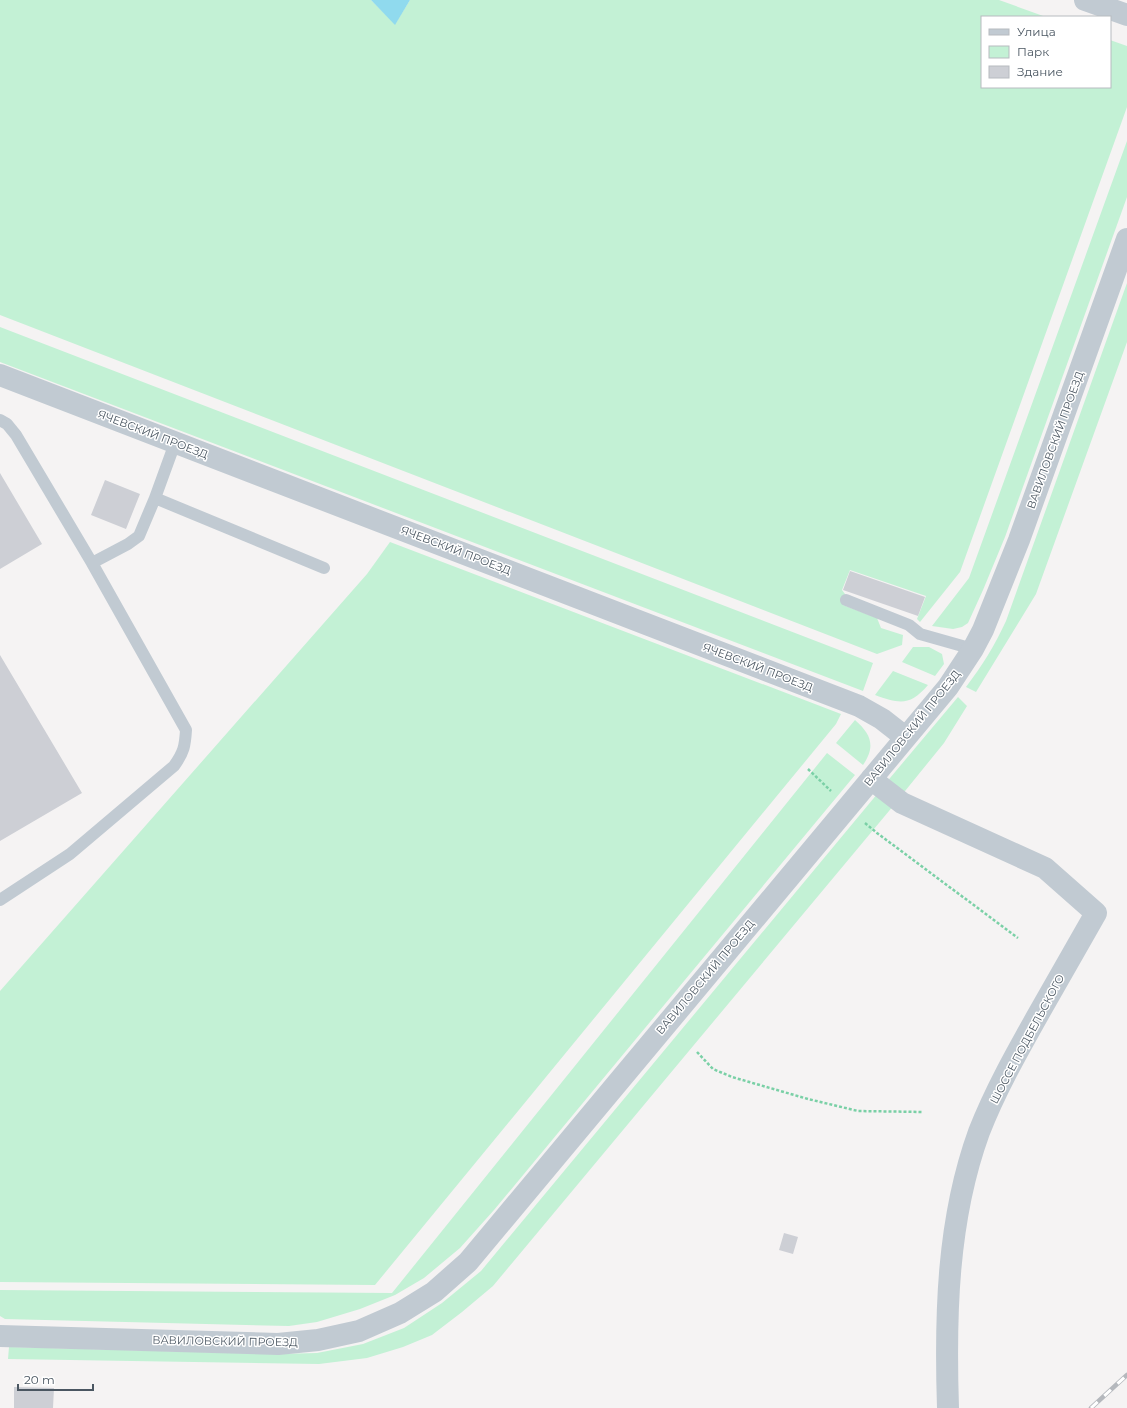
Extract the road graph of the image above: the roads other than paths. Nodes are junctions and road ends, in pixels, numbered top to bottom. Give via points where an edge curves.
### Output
1 (1085, 0) edge
2 (1127, 16) edge
3 (1127, 239) edge
4 (0, 375) edge
5 (0, 420) edge
6 (175, 443) junction
7 (154, 498) junction
8 (92, 564) junction
9 (324, 568) dead end
10 (846, 600) dead end
11 (972, 649) junction
12 (905, 737) junction
13 (871, 779) junction
14 (0, 900) edge
15 (0, 1336) edge
16 (948, 1408) edge

1 - 2 street
3 - 11 street, ВАВИЛОВСКИЙ ПРОЕЗД via 1019,540 983,630
4 - 6 street, ЯЧЕВСКИЙ ПРОЕЗД
5 - 8 lane via 16,435
6 - 7 lane
6 - 12 street, ЯЧЕВСКИЙ ПРОЕЗД via 859,706 882,719
7 - 8 lane via 138,536
7 - 9 lane
8 - 14 lane via 186,730 185,745 174,766 70,854
10 - 11 lane via 909,626 920,634
11 - 12 street, ВАВИЛОВСКИЙ ПРОЕЗД via 948,687
12 - 13 street, ВАВИЛОВСКИЙ ПРОЕЗД
13 - 15 street, ВАВИЛОВСКИЙ ПРОЕЗД via 468,1262 434,1292 400,1313 359,1331 318,1340 278,1344
13 - 16 street, ШОССЕ ПОДБЕЛЬСКОГО via 902,803 1045,868 1096,913 1002,1080 972,1155 957,1218 951,1266 947,1309

